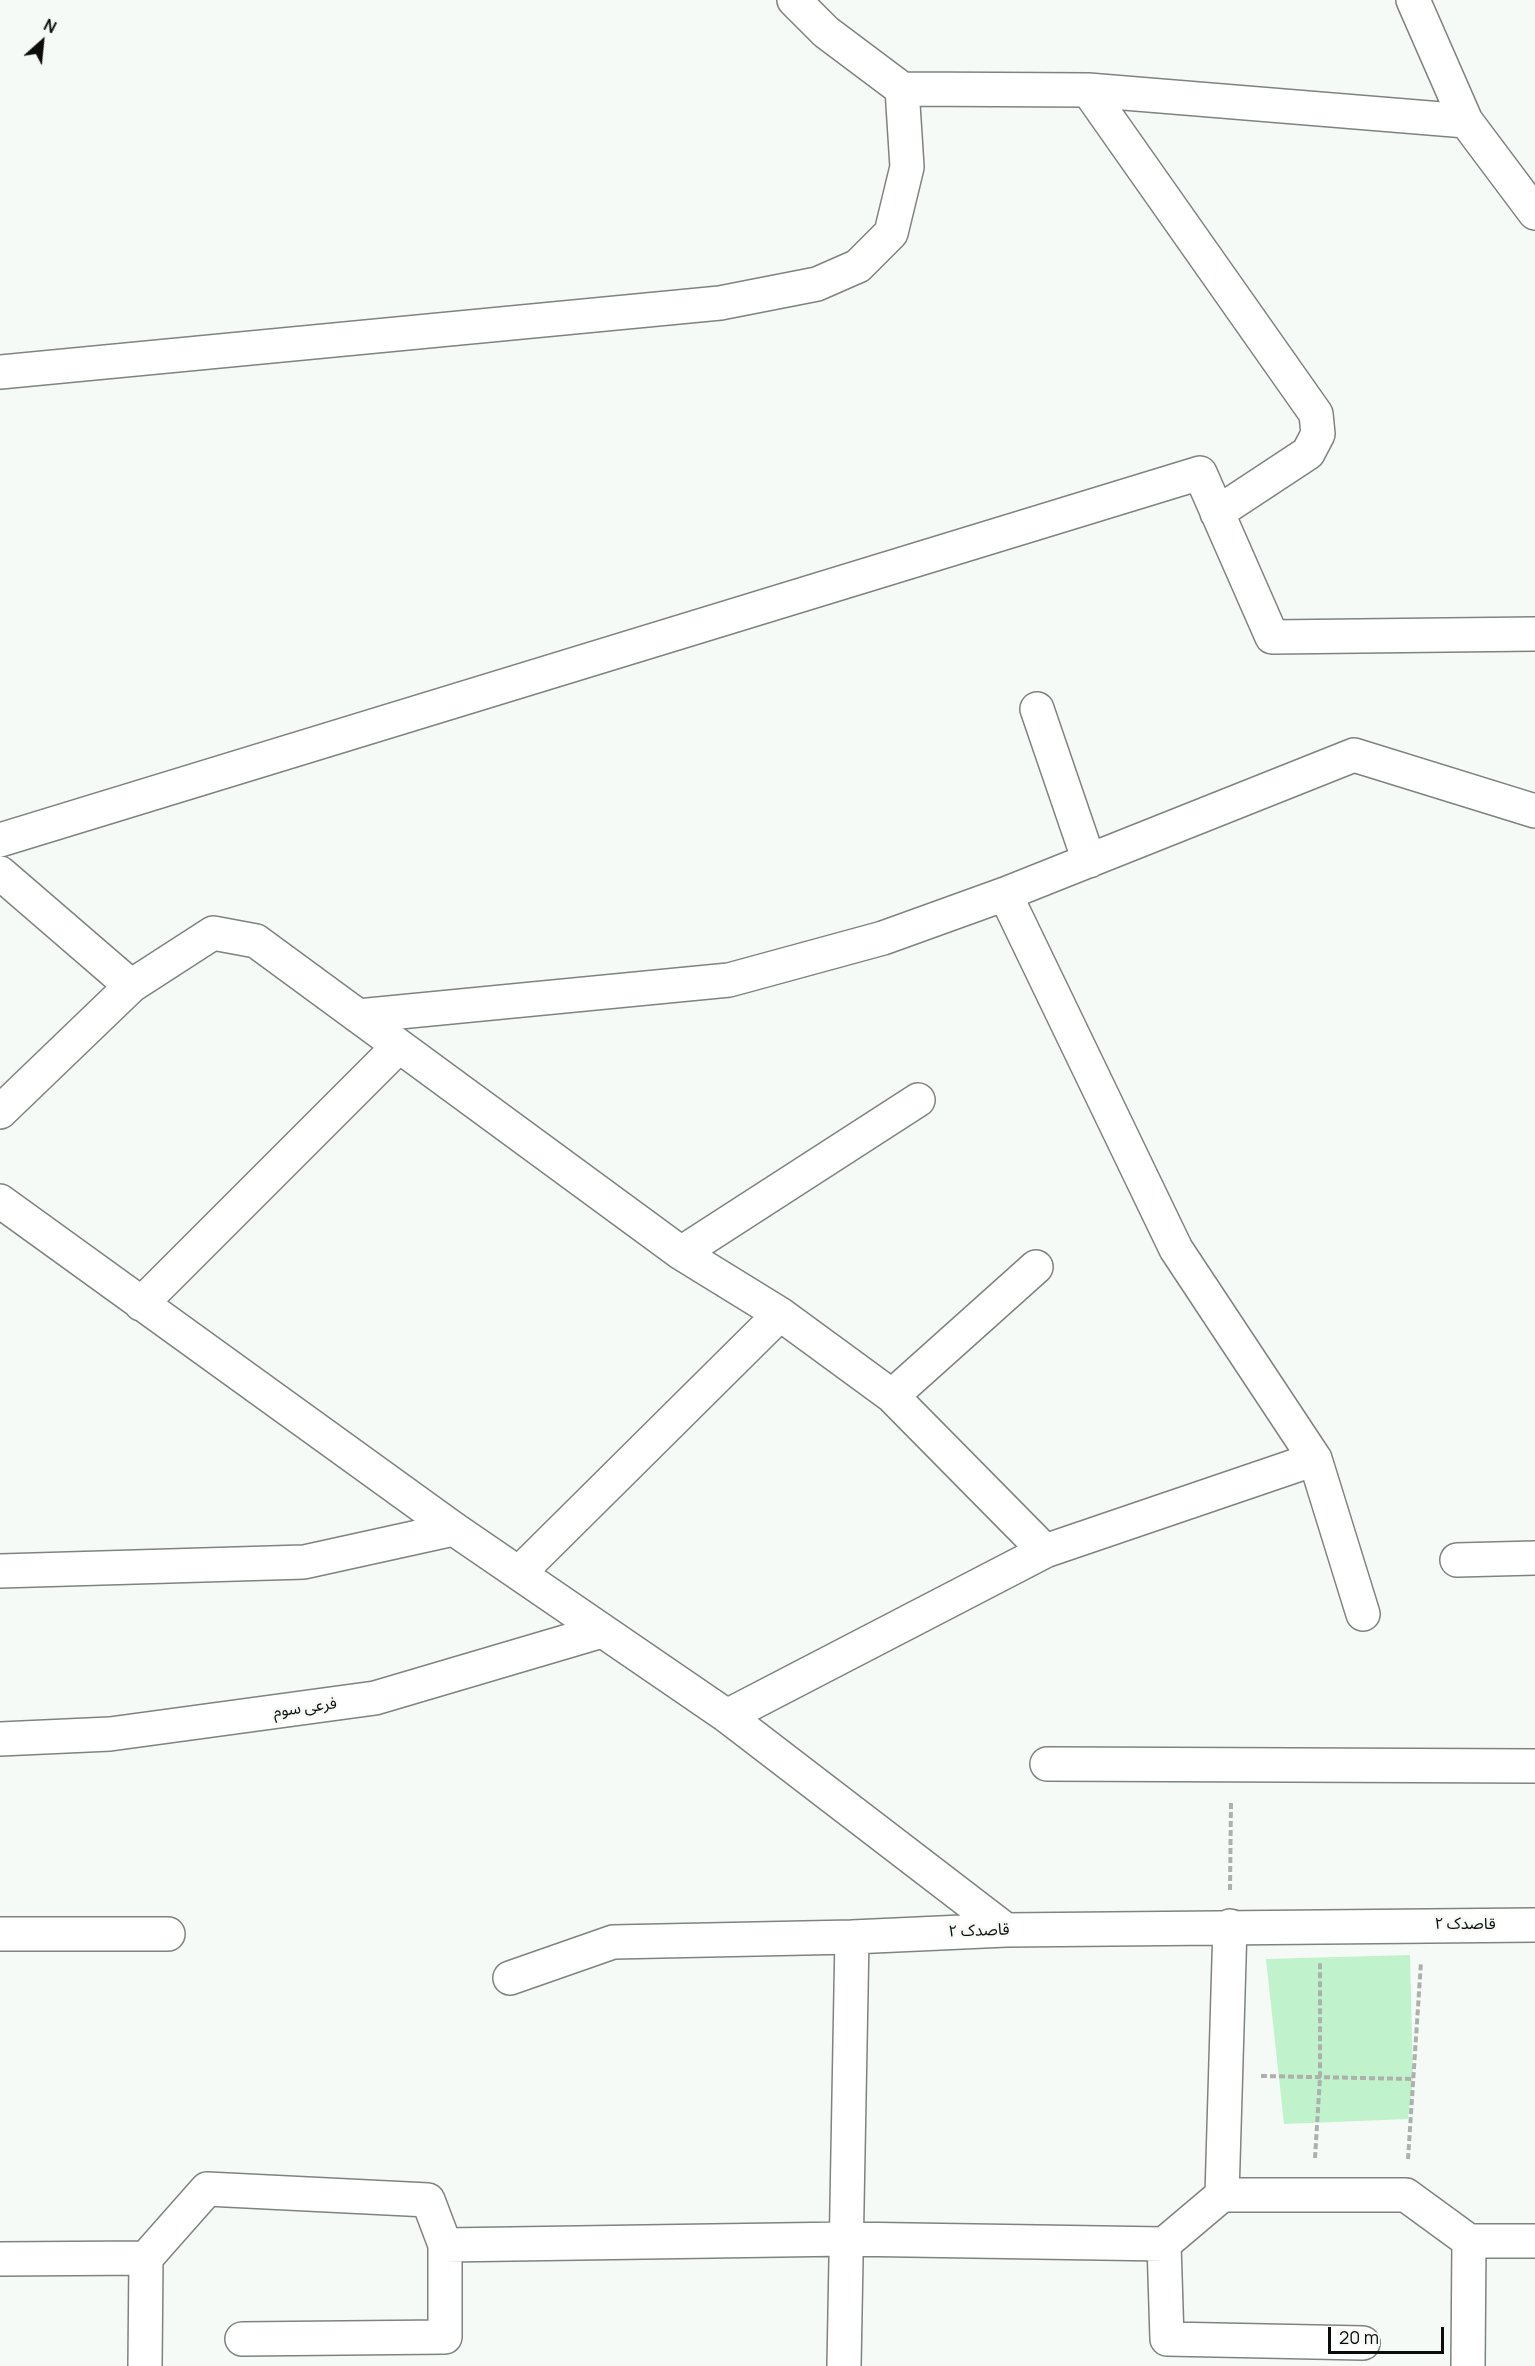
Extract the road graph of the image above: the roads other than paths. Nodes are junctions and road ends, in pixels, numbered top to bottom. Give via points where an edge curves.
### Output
1 (794, 0) edge
2 (1413, 0) edge
3 (902, 89) junction
4 (1088, 90) junction
5 (1466, 121) junction
6 (1535, 213) edge
7 (0, 372) edge
8 (1218, 513) junction
9 (1535, 634) edge
10 (1036, 709) dead end
11 (1535, 811) edge
12 (0, 840) edge
13 (1089, 861) junction
14 (0, 873) edge
15 (1005, 894) junction
16 (132, 986) junction
17 (358, 1016) junction
18 (399, 1046) junction
19 (918, 1100) dead end
20 (0, 1112) edge
21 (0, 1201) edge
22 (681, 1253) junction
23 (1036, 1267) dead end
24 (141, 1304) junction
25 (780, 1314) junction
26 (892, 1396) junction
27 (1316, 1459) junction
28 (454, 1529) junction
29 (1046, 1551) junction
30 (1535, 1558) edge
31 (1457, 1560) dead end
32 (0, 1571) edge
33 (519, 1573) junction
34 (1363, 1614) dead end
35 (602, 1631) junction
36 (727, 1716) junction
37 (0, 1739) edge
38 (1047, 1764) dead end
39 (1535, 1766) edge
40 (1535, 1925) edge
41 (1230, 1926) junction
42 (1006, 1930) junction
43 (0, 1934) edge
44 (168, 1934) dead end
45 (852, 1937) junction
46 (510, 1978) dead end
47 (1222, 2194) junction
48 (846, 2239) junction
49 (1469, 2241) junction
50 (1535, 2241) edge
51 (1164, 2244) junction
52 (446, 2245) junction
53 (146, 2258) junction
54 (0, 2259) edge
55 (242, 2339) dead end
56 (1363, 2343) dead end
57 (144, 2366) edge
58 (844, 2366) edge
59 (1468, 2366) edge

1 - 3 street via 826,32
2 - 5 street
3 - 4 street
3 - 7 street via 907,167 891,233 858,266 817,284 720,303
4 - 5 street
4 - 8 street via 1316,414 1318,434 1308,453
5 - 6 street
8 - 9 street via 1272,637
8 - 12 street via 1200,473
10 - 13 street
11 - 13 street via 1354,755
13 - 15 street
14 - 16 street
15 - 17 street via 883,938 729,980
15 - 27 street via 1176,1249
16 - 17 street via 213,933 255,941
16 - 20 street
17 - 18 street
18 - 22 street
18 - 24 street
19 - 22 street
21 - 24 street
22 - 25 street
23 - 26 street
24 - 28 street
25 - 26 street
25 - 33 street
26 - 29 street
27 - 29 street
27 - 34 street
28 - 32 street via 304,1562
28 - 33 street
29 - 36 street
30 - 31 street
33 - 35 street
35 - 36 street
35 - 37 street, فرعی سوم via 375,1698 110,1734
36 - 42 street
38 - 39 street
40 - 41 street, قاصدک ۲
41 - 42 street, قاصدک ۲
41 - 47 street
42 - 45 street, قاصدک ۲
43 - 44 street
45 - 46 street, قاصدک ۲ via 613,1942
45 - 48 street
47 - 49 street via 1406,2195
47 - 51 street
48 - 51 street
48 - 52 street
48 - 58 street
49 - 50 street
49 - 59 street
51 - 56 street via 1167,2338
52 - 53 street via 428,2200 207,2189
52 - 55 street via 446,2337
53 - 54 street
53 - 57 street

